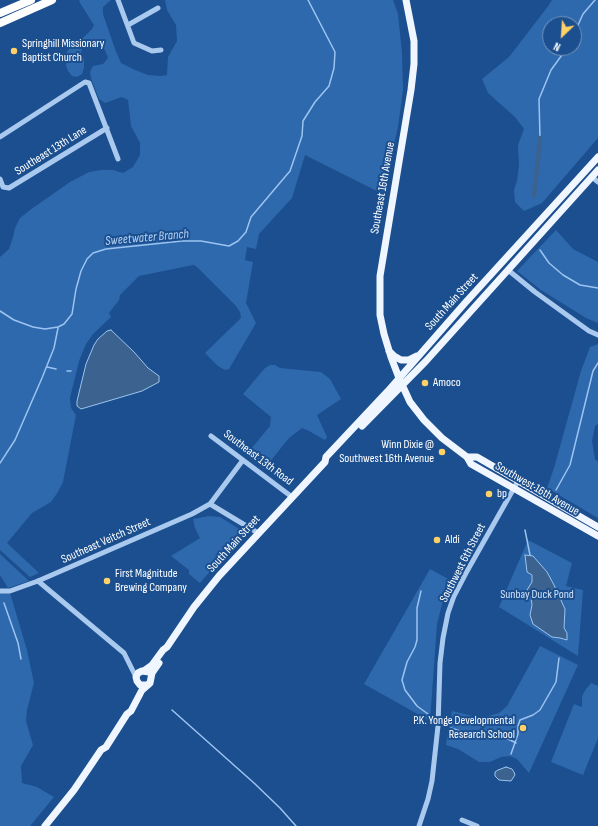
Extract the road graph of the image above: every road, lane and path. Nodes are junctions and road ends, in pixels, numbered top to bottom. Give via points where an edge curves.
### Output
1 (31, 0) edge
2 (52, 0) edge
3 (118, 0) edge
4 (406, 0) edge
5 (158, 8) dead end
6 (0, 13) edge
7 (0, 23) edge
8 (128, 25) junction
9 (161, 50) dead end
10 (107, 128) junction
11 (0, 137) edge
12 (598, 157) edge
13 (118, 159) dead end
14 (586, 170) junction
15 (598, 170) edge
16 (592, 177) junction
17 (0, 179) edge
18 (598, 182) edge
19 (502, 264) junction
20 (508, 270) junction
21 (465, 303) junction
22 (472, 310) junction
23 (598, 335) edge
24 (388, 349) junction
25 (421, 354) junction
26 (400, 382) junction
27 (211, 436) dead end
28 (468, 458) junction
29 (243, 460) junction
30 (518, 481) junction
31 (514, 488) junction
32 (292, 497) junction
33 (210, 504) junction
34 (598, 527) edge
35 (258, 533) junction
36 (598, 536) edge
37 (38, 581) junction
38 (0, 591) edge
39 (168, 647) junction
40 (129, 661) junction
41 (143, 670) junction
42 (151, 676) junction
43 (137, 680) junction
44 (146, 685) junction
45 (127, 714) junction
46 (106, 747) junction
47 (462, 820) dead end
48 (45, 826) edge
49 (51, 826) edge
50 (419, 826) edge
51 (477, 826) edge

1 - 6 highway
2 - 7 highway
3 - 8 street
4 - 24 main road, Southeast 16th Avenue via 414,41 414,64 380,276 380,315
5 - 8 street
8 - 9 street via 134,43 152,51
10 - 11 street via 89,83 85,82
10 - 13 street
10 - 17 street, Southeast 13th Lane via 9,188 5,188
12 - 14 main road, South Main Street
14 - 16 main road
14 - 19 main road, South Main Street
15 - 16 main road, South Main Street
16 - 18 street
16 - 20 main road, South Main Street
19 - 20 main road
19 - 21 main road, South Main Street
20 - 22 main road, South Main Street
20 - 23 street via 535,292
21 - 22 main road
21 - 25 main road, South Main Street
22 - 26 main road, South Main Street
24 - 25 main road via 401,360 409,360
24 - 26 main road, Southeast 16th Avenue
25 - 26 main road, South Main Street
26 - 28 main road, Southwest 16th Avenue via 410,402 424,420
26 - 32 main road, South Main Street via 326,457 325,462
27 - 29 street, Southeast 13th Road
28 - 30 main road, Southwest 16th Avenue via 477,457
28 - 31 main road, Southwest 16th Avenue via 471,464
29 - 32 street, Southeast 13th Road
29 - 33 street
30 - 31 street, Southwest 6th Street
30 - 34 main road, Southwest 16th Avenue
31 - 36 main road, Southwest 16th Avenue
31 - 50 street, Southwest 6th Street via 466,573 448,614 440,662 438,726 432,781
32 - 35 main road, South Main Street
33 - 35 street
33 - 37 street, Southeast Veitch Street
35 - 39 main road, South Main Street via 198,601
37 - 38 street, Southeast Veitch Street
37 - 40 street via 122,651
39 - 41 main road, South Main Street via 152,665
39 - 42 main road, South Main Street
40 - 41 street
40 - 43 street
41 - 42 main road
41 - 43 main road via 138,673
42 - 44 main road via 150,683
43 - 44 main road via 142,686
43 - 45 main road via 135,694
44 - 45 main road via 132,711
45 - 46 main road
46 - 48 main road via 101,750 77,786
46 - 49 main road via 89,777
47 - 51 street

